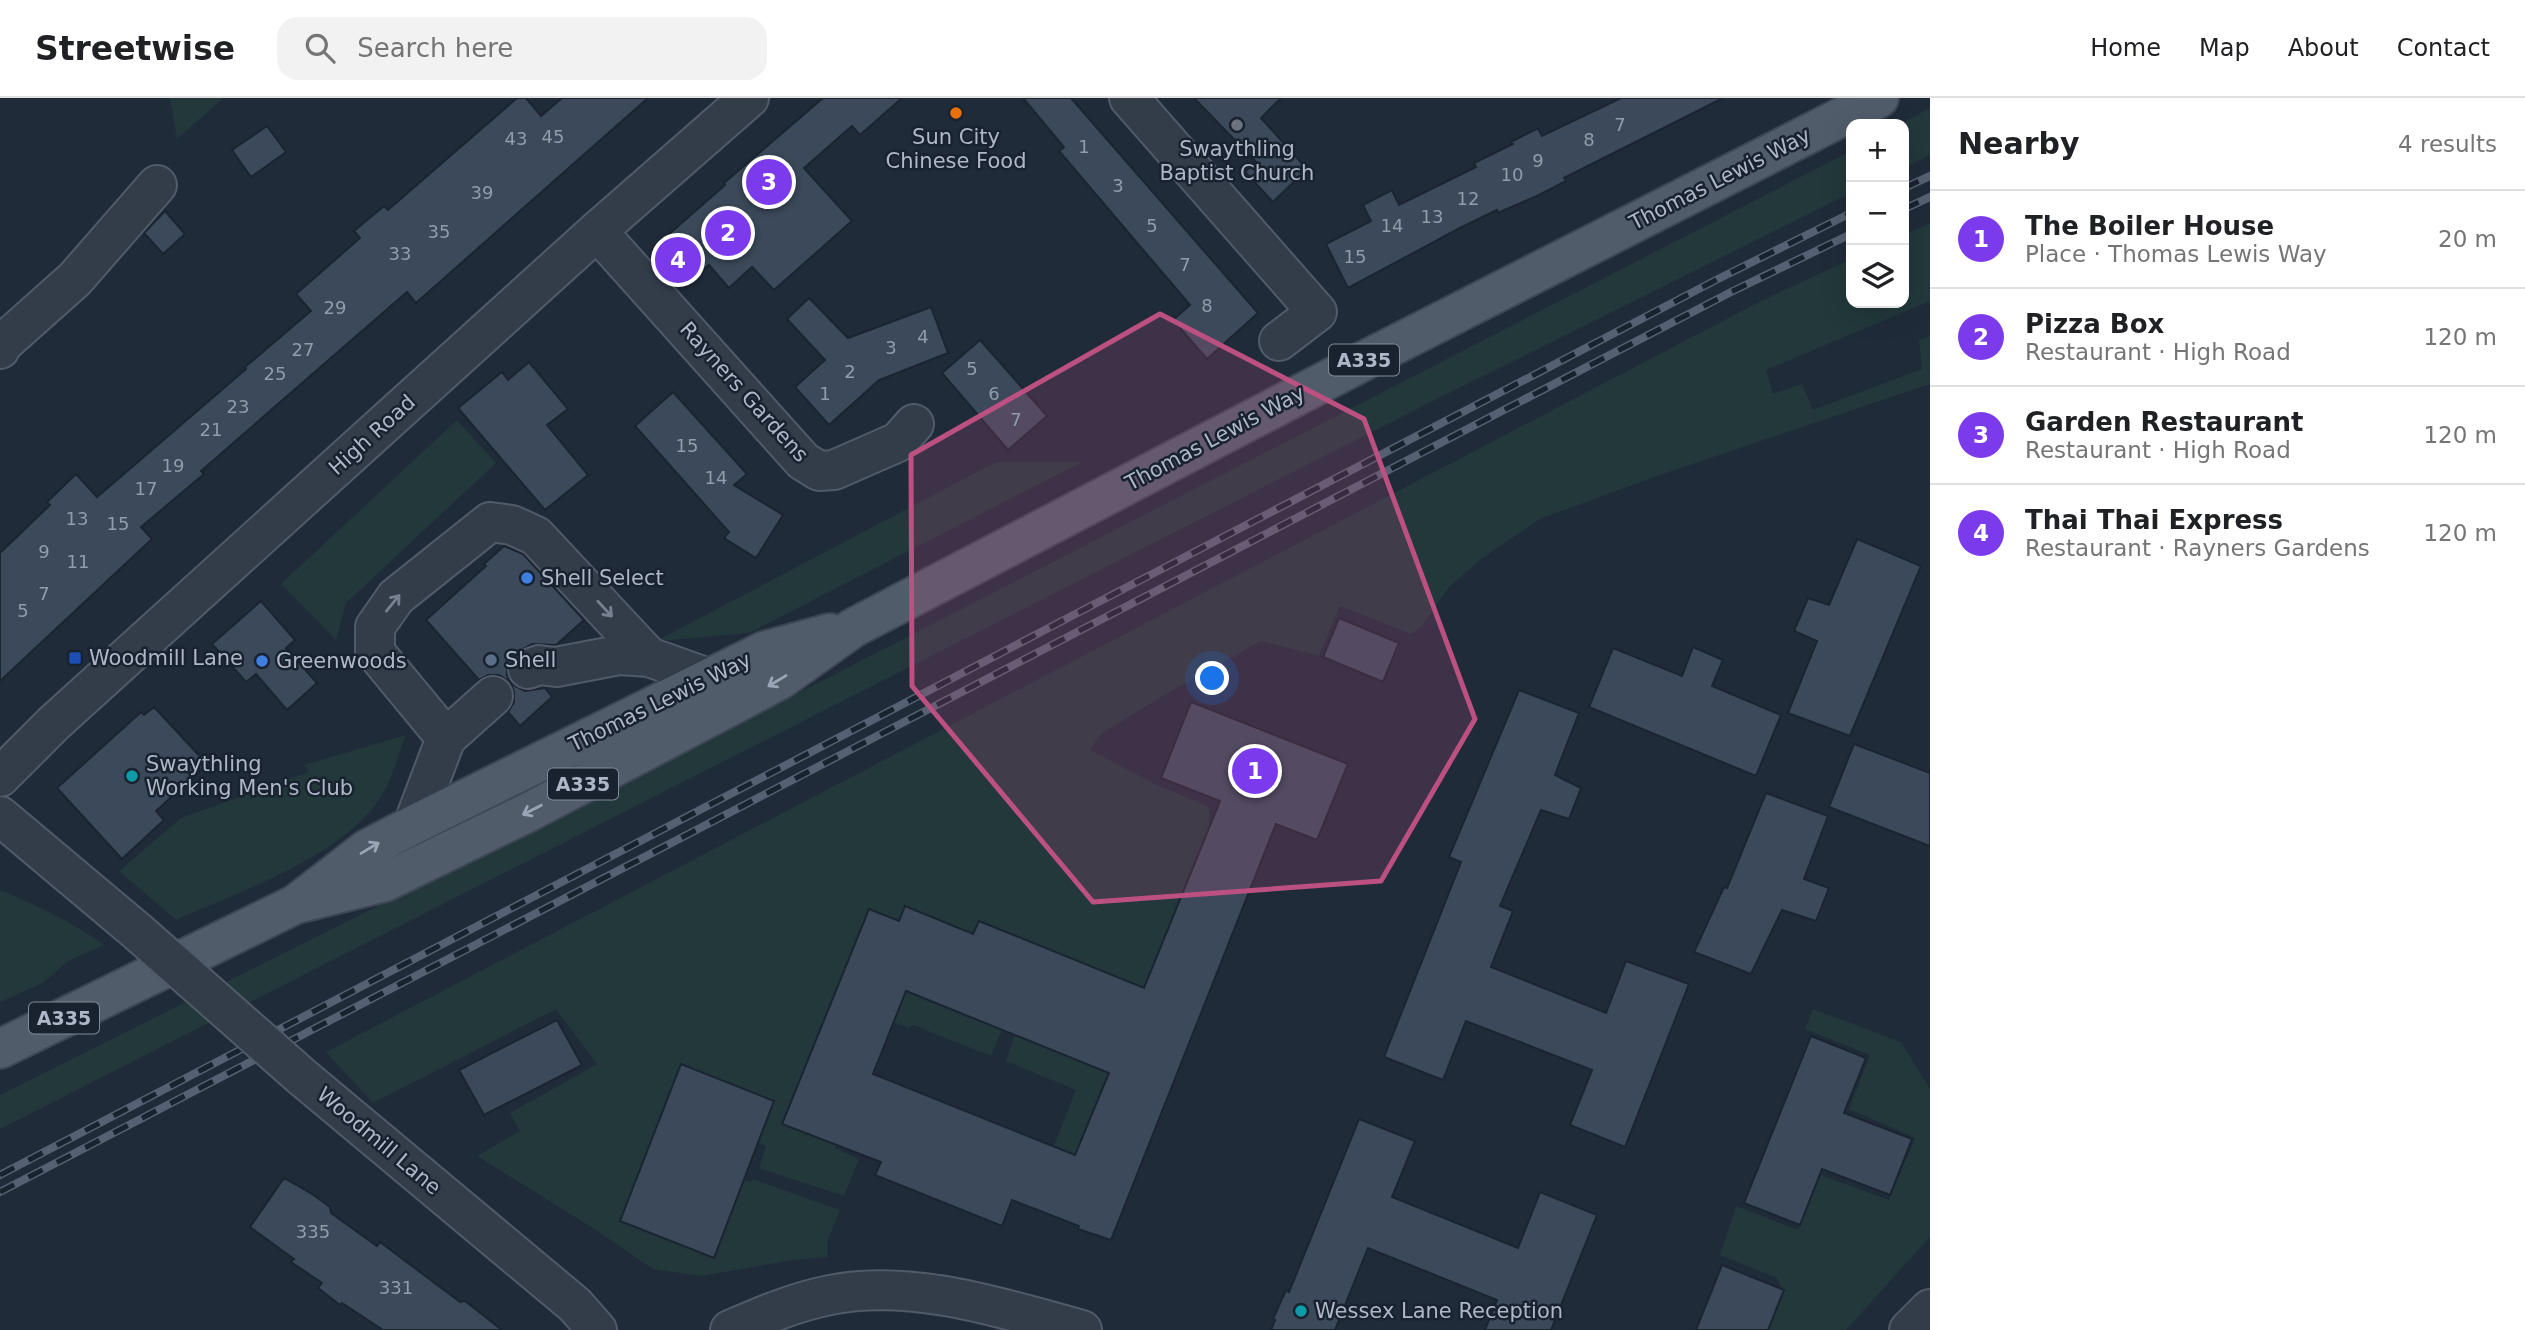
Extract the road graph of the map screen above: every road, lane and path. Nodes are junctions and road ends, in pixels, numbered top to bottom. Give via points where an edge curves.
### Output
1 (749, 98) edge
2 (1129, 98) edge
3 (1878, 98) edge
4 (157, 186) dead end
5 (597, 231) junction
6 (1279, 341) dead end
7 (0, 349) edge
8 (914, 424) dead end
9 (853, 628) junction
10 (649, 657) junction
11 (528, 669) dead end
12 (708, 678) junction
13 (494, 696) dead end
14 (446, 738) junction
15 (0, 776) edge
16 (0, 816) edge
17 (413, 825) junction
18 (296, 904) junction
19 (0, 1049) edge
20 (1930, 1309) edge
21 (1006, 1320) edge
22 (597, 1330) edge
23 (730, 1330) edge
24 (1082, 1330) edge
25 (1909, 1330) edge

1 - 5 street, High Road
2 - 6 street via 1317,312
3 - 9 main road, Thomas Lewis Way / A335
4 - 7 street via 75,279
5 - 8 street, Rayners Gardens via 803,461 818,471 834,470 898,442
5 - 15 street, High Road
9 - 12 main road, Thomas Lewis Way / A335 via 764,651
9 -> 18 main road, Thomas Lewis Way / A335 via 780,680 529,812 385,882
10 - 11 street via 619,655
10 - 12 street
14 -> 10 street via 375,652 375,627 396,597 489,522 512,525 536,536
12 - 17 main road, Thomas Lewis Way / A335
13 - 14 street
14 - 17 street
16 - 22 street, Woodmill Lane, bridge via 575,1305
18 -> 17 main road, Thomas Lewis Way / A335 via 367,849
18 - 19 main road, Thomas Lewis Way / A335
20 - 25 street
21 - 23 street via 964,1299 873,1291 832,1294 776,1310
21 - 24 street

